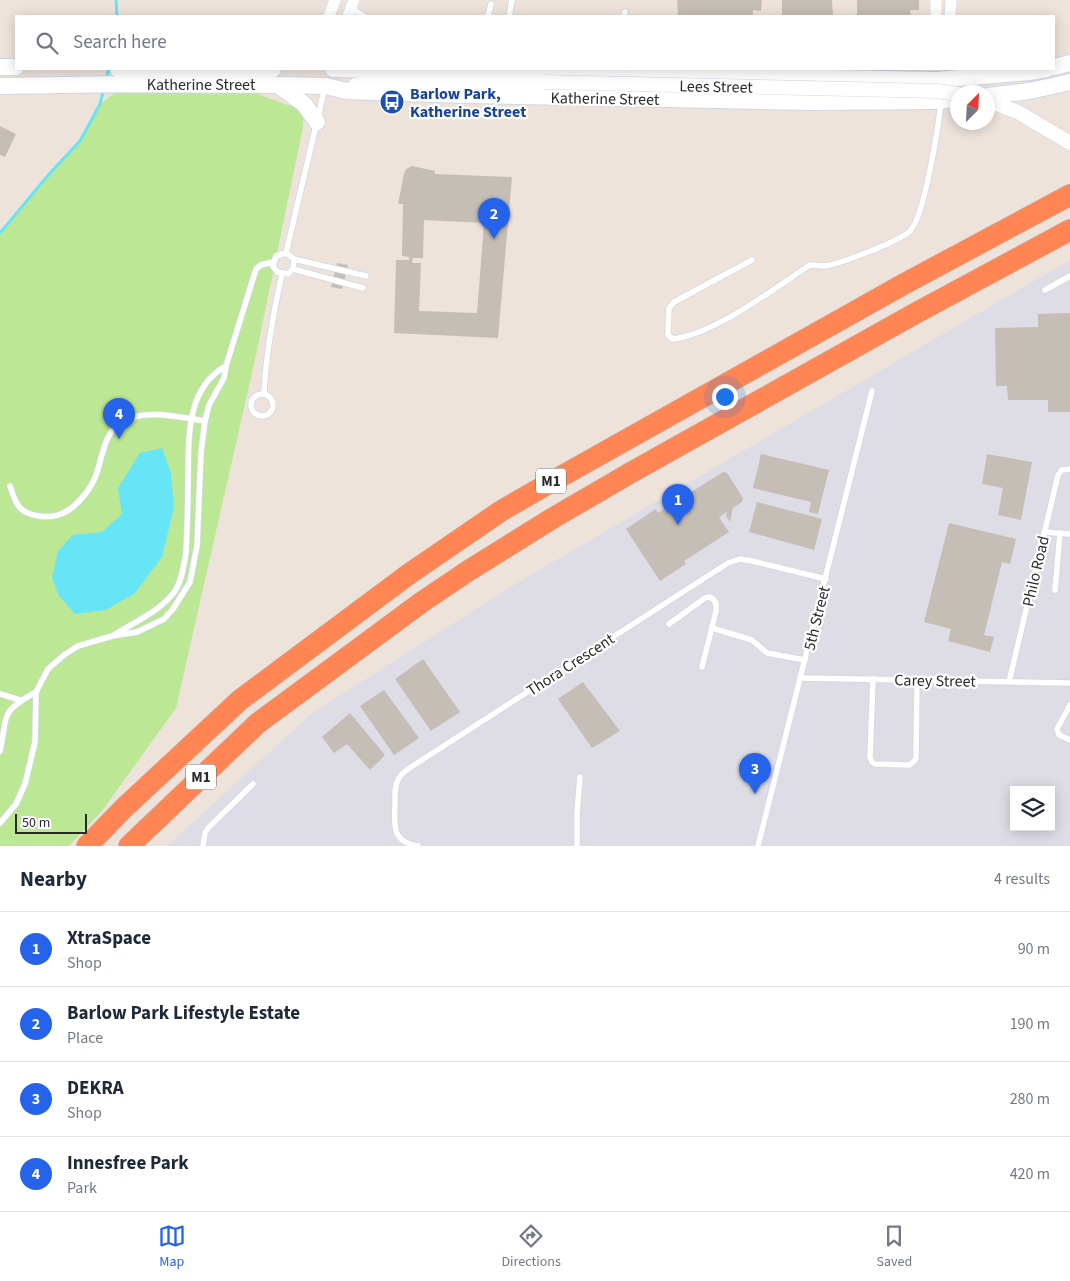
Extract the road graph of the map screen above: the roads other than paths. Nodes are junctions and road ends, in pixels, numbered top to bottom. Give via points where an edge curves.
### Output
1 (335, 0) edge
2 (512, 0) edge
3 (936, 0) edge
4 (951, 0) edge
5 (491, 4) dead end
6 (351, 8) edge
7 (329, 15) edge
8 (362, 15) edge
9 (488, 15) edge
10 (509, 15) edge
11 (936, 15) edge
12 (950, 15) edge
13 (1070, 63) edge
14 (0, 67) edge
15 (15, 67) edge
16 (1055, 67) edge
17 (252, 70) edge
18 (328, 70) edge
19 (388, 70) edge
20 (1041, 70) edge
21 (943, 72) edge
22 (127, 76) edge
23 (1070, 82) edge
24 (278, 85) junction
25 (0, 86) edge
26 (326, 86) junction
27 (950, 90) edge
28 (995, 95) edge
29 (950, 97) edge
30 (950, 98) edge
31 (950, 103) edge
32 (995, 104) edge
33 (317, 122) junction
34 (1070, 143) edge
35 (1070, 195) edge
36 (1070, 230) edge
37 (286, 252) junction
38 (294, 259) junction
39 (752, 260) dead end
40 (273, 262) junction
41 (293, 269) junction
42 (282, 274) junction
43 (366, 276) dead end
44 (1070, 276) edge
45 (363, 288) dead end
46 (1045, 290) dead end
47 (226, 366) junction
48 (872, 391) dead end
49 (264, 394) dead end
50 (191, 419) junction
51 (205, 421) junction
52 (1070, 469) edge
53 (10, 486) dead end
54 (1044, 532) junction
55 (1060, 534) junction
56 (1070, 534) edge
57 (826, 579) junction
58 (1055, 590) dead end
59 (669, 624) dead end
60 (712, 628) junction
61 (112, 636) junction
62 (805, 660) junction
63 (702, 667) dead end
64 (800, 678) junction
65 (873, 680) junction
66 (917, 680) junction
67 (1009, 682) junction
68 (1070, 683) edge
69 (36, 692) junction
70 (0, 694) edge
71 (20, 700) junction
72 (1070, 705) edge
73 (1070, 740) edge
74 (0, 750) edge
75 (580, 777) dead end
76 (253, 784) dead end
77 (0, 823) edge
78 (135, 841) edge
79 (403, 844) edge
80 (87, 846) edge
81 (203, 846) edge
82 (418, 846) edge
83 (577, 846) edge
84 (758, 846) edge

1 - 7 street
2 - 10 lane
3 - 11 street
4 - 12 street
5 - 9 lane
6 - 8 lane
13 - 16 main road
14 - 15 main road
17 - 22 main road, Katherine Street
18 - 26 street
19 - 21 main road, Katherine Street via 888,79
20 - 21 main road, Katherine Street via 978,77
21 - 27 street
22 - 24 main road, Katherine Street
22 - 25 main road, Katherine Street via 88,84
23 - 28 main road
24 - 26 main road, Katherine Street
24 - 33 main road via 304,104
26 - 29 street, Lees Street, bridge via 412,80 544,82 937,91
26 - 30 main road, Katherine Street via 347,91 813,102
26 - 33 lane
31 - 39 lane via 940,118 925,194 911,231 852,258 822,266 810,265 732,317 685,338 673,339 668,335 669,308 674,302
32 - 34 street via 1018,112
33 - 37 lane
35 - 80 highway, M1 via 904,284 501,512 409,574 240,700
36 - 78 highway, M1 via 650,462 468,571 258,723
37 - 38 lane
37 - 40 lane via 276,256
38 - 41 lane
38 - 43 lane
40 - 42 lane via 275,269
40 - 47 lane via 256,269
41 - 42 lane
41 - 45 lane
42 - 49 lane via 268,342
44 - 46 lane
47 - 50 lane via 215,372 204,385
47 - 51 lane
48 - 57 lane, 5th Street
50 - 51 lane
50 - 53 lane via 150,415 118,424 110,434 94,480 84,497 58,516 24,511 15,501
50 - 61 lane via 183,572 176,590 166,601
51 - 61 lane via 197,546 190,582 164,619 137,632
52 - 54 lane, Philo Road via 1062,470 1058,475
54 - 55 lane
54 - 67 lane, Philo Road
55 - 56 lane
55 - 58 lane
57 - 62 lane, 5th Street
57 - 79 lane, Thora Crescent via 752,560 740,559 718,568 405,771 397,783 394,822
59 - 60 lane via 709,597 717,606
60 - 62 lane via 752,640 768,652
60 - 63 lane
61 - 69 lane via 78,646 64,655 48,669
62 - 64 lane, 5th Street
64 - 65 lane, Carey Street
64 - 84 lane, 5th Street
65 - 66 lane, Carey Street
65 - 66 lane via 870,757 875,764 914,763
66 - 67 lane, Carey Street
67 - 68 lane, Carey Street
69 - 71 lane
69 - 77 lane via 35,742 30,770 16,804
70 - 71 lane
71 - 74 lane via 6,715
72 - 73 lane via 1057,729 1059,734
75 - 83 lane
76 - 81 lane via 208,828
79 - 82 lane, Thora Crescent

